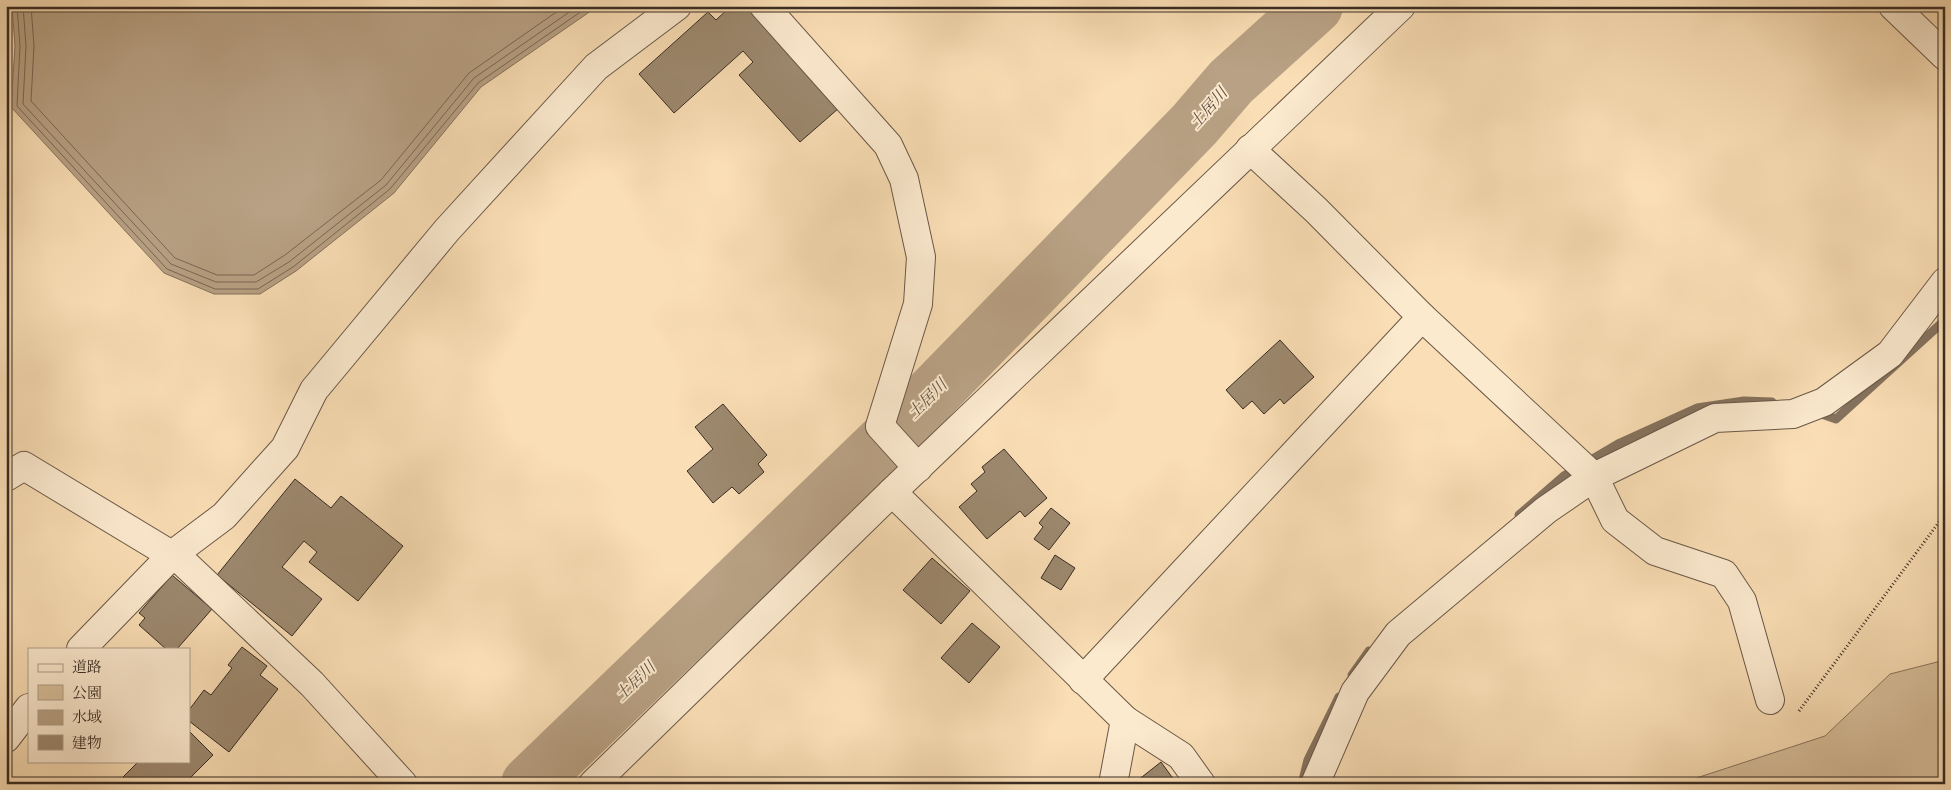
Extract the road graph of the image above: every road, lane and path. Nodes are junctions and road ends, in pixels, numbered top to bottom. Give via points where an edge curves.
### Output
1 (677, 6) edge
2 (764, 6) edge
3 (1401, 6) edge
4 (1893, 6) edge
5 (1945, 56) edge
6 (1250, 149) junction
7 (1945, 282) edge
8 (1422, 317) junction
9 (912, 461) junction
10 (6, 477) edge
11 (1594, 477) junction
12 (892, 492) junction
13 (1945, 514) edge
14 (172, 555) junction
15 (83, 648) edge
16 (1083, 680) junction
17 (1770, 700) dead end
18 (28, 709) edge
19 (1794, 717) dead end
20 (1125, 720) junction
21 (6, 738) edge
22 (403, 784) edge
23 (593, 784) edge
24 (1113, 784) edge
25 (1201, 784) edge
26 (1315, 784) edge

1 - 14 street via 596,66 447,230 314,390 285,448 224,516
2 - 9 street via 888,145 904,178 921,257 918,304 880,426
3 - 6 street
4 - 5 street
6 - 8 street
6 - 9 street
7 - 11 street via 1890,354 1824,402 1793,414 1715,418
8 - 11 street
8 - 16 street
9 - 12 street
10 - 14 street via 24,466
11 - 17 street via 1614,520 1655,551 1724,574 1742,601
11 - 26 street via 1546,510 1398,634 1355,692
12 - 16 street
12 - 23 street
13 - 19 path
14 - 15 street
14 - 22 street via 312,684
16 - 20 street
18 - 21 street
20 - 24 street
20 - 25 street via 1181,756

